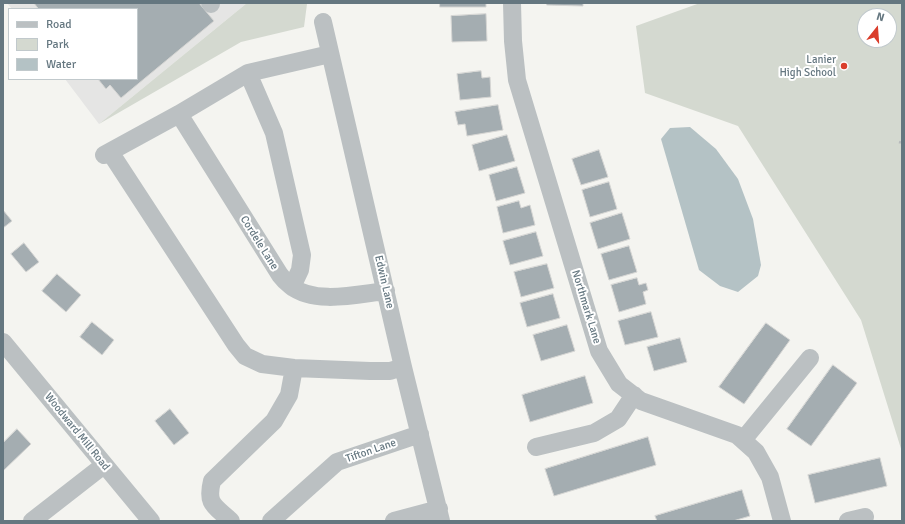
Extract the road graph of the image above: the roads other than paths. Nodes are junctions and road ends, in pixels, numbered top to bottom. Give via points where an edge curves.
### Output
1 (512, 3) edge
2 (323, 22) dead end
3 (330, 54) junction
4 (248, 73) junction
5 (179, 114) junction
6 (292, 287) junction
7 (386, 291) junction
8 (3, 342) edge
9 (810, 358) dead end
10 (404, 367) junction
11 (294, 368) junction
12 (634, 395) junction
13 (420, 434) junction
14 (743, 440) junction
15 (536, 447) dead end
16 (104, 465) junction
17 (440, 515) edge
18 (32, 521) edge
19 (151, 521) edge
20 (231, 521) edge
21 (271, 521) edge
22 (394, 521) edge
23 (782, 521) edge

1 - 12 street, Northmark Lane via 517,80 599,351 619,384
2 - 3 street, Edwin Lane
3 - 4 street
3 - 7 street, Edwin Lane
4 - 5 street
4 - 6 street via 274,133 302,255 300,270
5 - 6 street, Cordele Lane via 280,275
5 - 11 street via 107,153 245,356 262,364
6 - 7 street, Cordele Lane via 325,298
7 - 10 street, Edwin Lane
8 - 16 street, Woodward Mill Road
9 - 14 street
10 - 11 street via 370,372
10 - 13 street, Edwin Lane
11 - 20 street via 289,395 274,421 212,482 209,494 211,503
12 - 14 street, Northmark Lane via 641,401 737,434
12 - 15 street via 618,419 594,433
13 - 17 street, Edwin Lane
13 - 21 street, Tifton Lane via 336,462
14 - 23 street, Northmark Lane via 756,452 770,478
16 - 18 street
16 - 19 street, Woodward Mill Road
17 - 22 street, Edwin Lane

